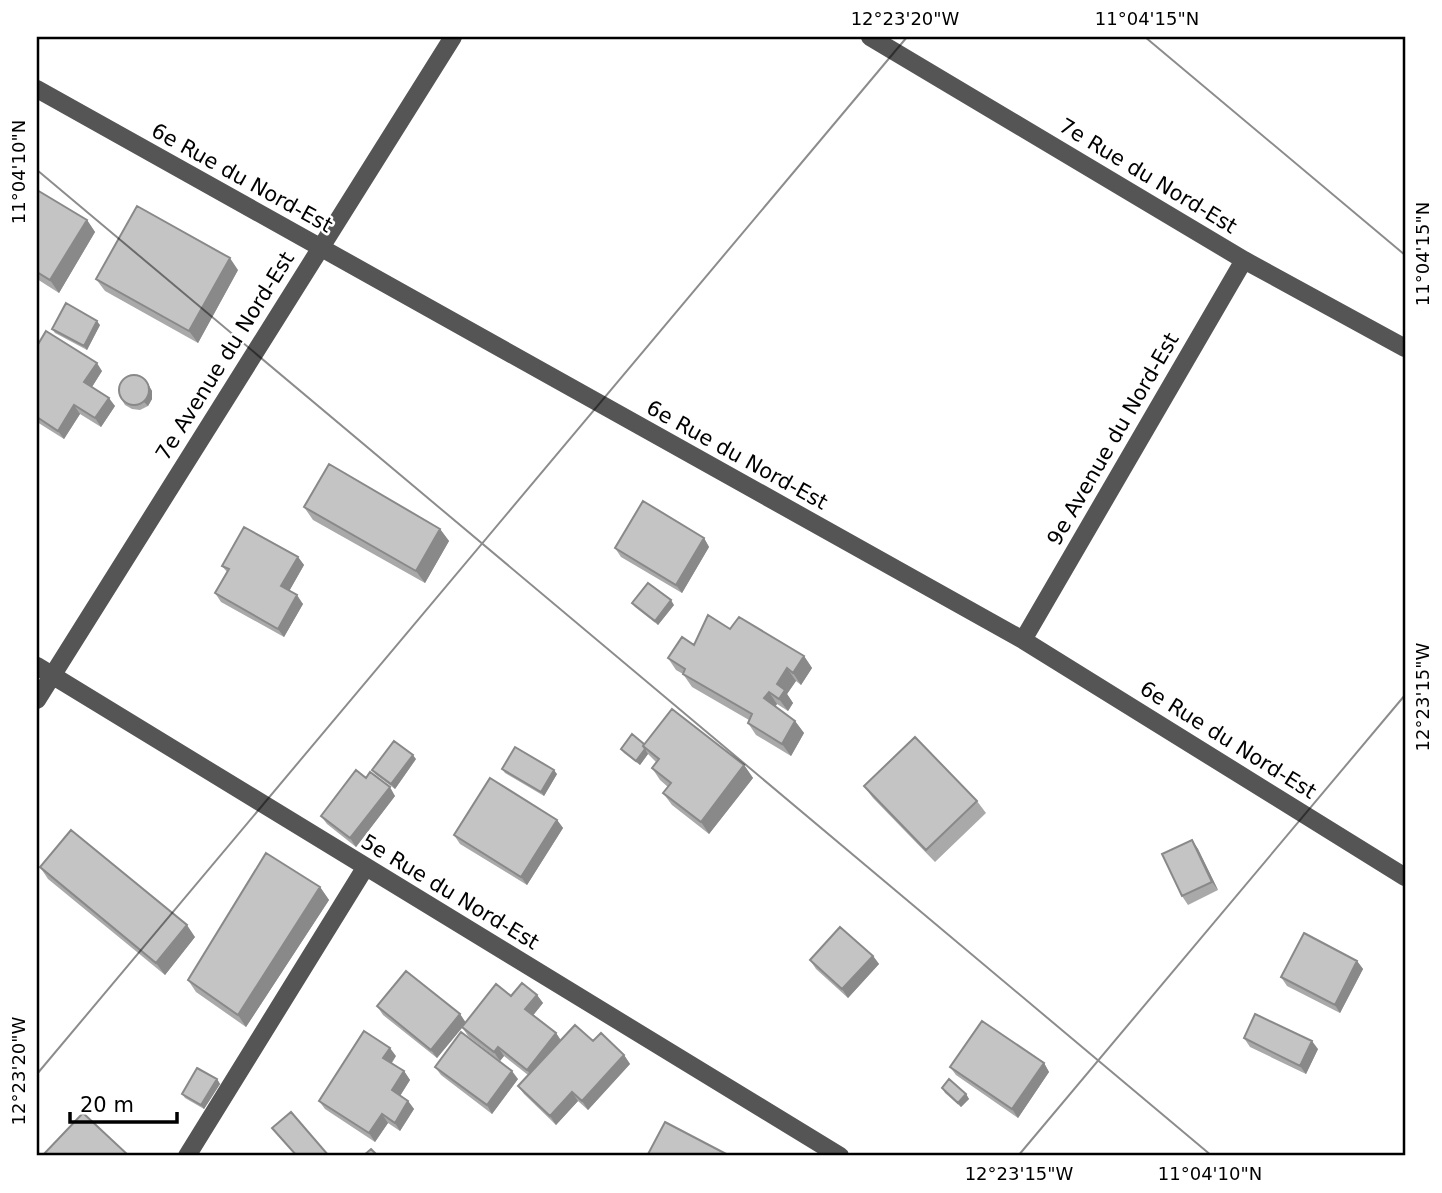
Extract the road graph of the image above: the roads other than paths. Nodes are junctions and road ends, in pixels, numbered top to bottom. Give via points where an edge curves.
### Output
1 (453, 37) edge
2 (870, 37) edge
3 (37, 89) edge
4 (319, 247) junction
5 (1244, 260) junction
6 (1405, 348) edge
7 (1023, 640) junction
8 (45, 670) edge
9 (37, 700) edge
10 (365, 868) junction
11 (1405, 877) edge
12 (187, 1156) edge
13 (840, 1156) edge

1 - 4 street, 7e Avenue du Nord-Est
2 - 5 street, 7e Rue du Nord-Est
3 - 4 street, 6e Rue du Nord-Est
4 - 7 street, 6e Rue du Nord-Est
4 - 8 street, 7e Avenue du Nord-Est
5 - 6 street, 7e Rue du Nord-Est
5 - 7 street, 9e Avenue du Nord-Est
7 - 11 street, 6e Rue du Nord-Est
8 - 9 street, 7e Avenue du Nord-Est
8 - 10 street, 5e Rue du Nord-Est
10 - 12 street
10 - 13 street, 5e Rue du Nord-Est

